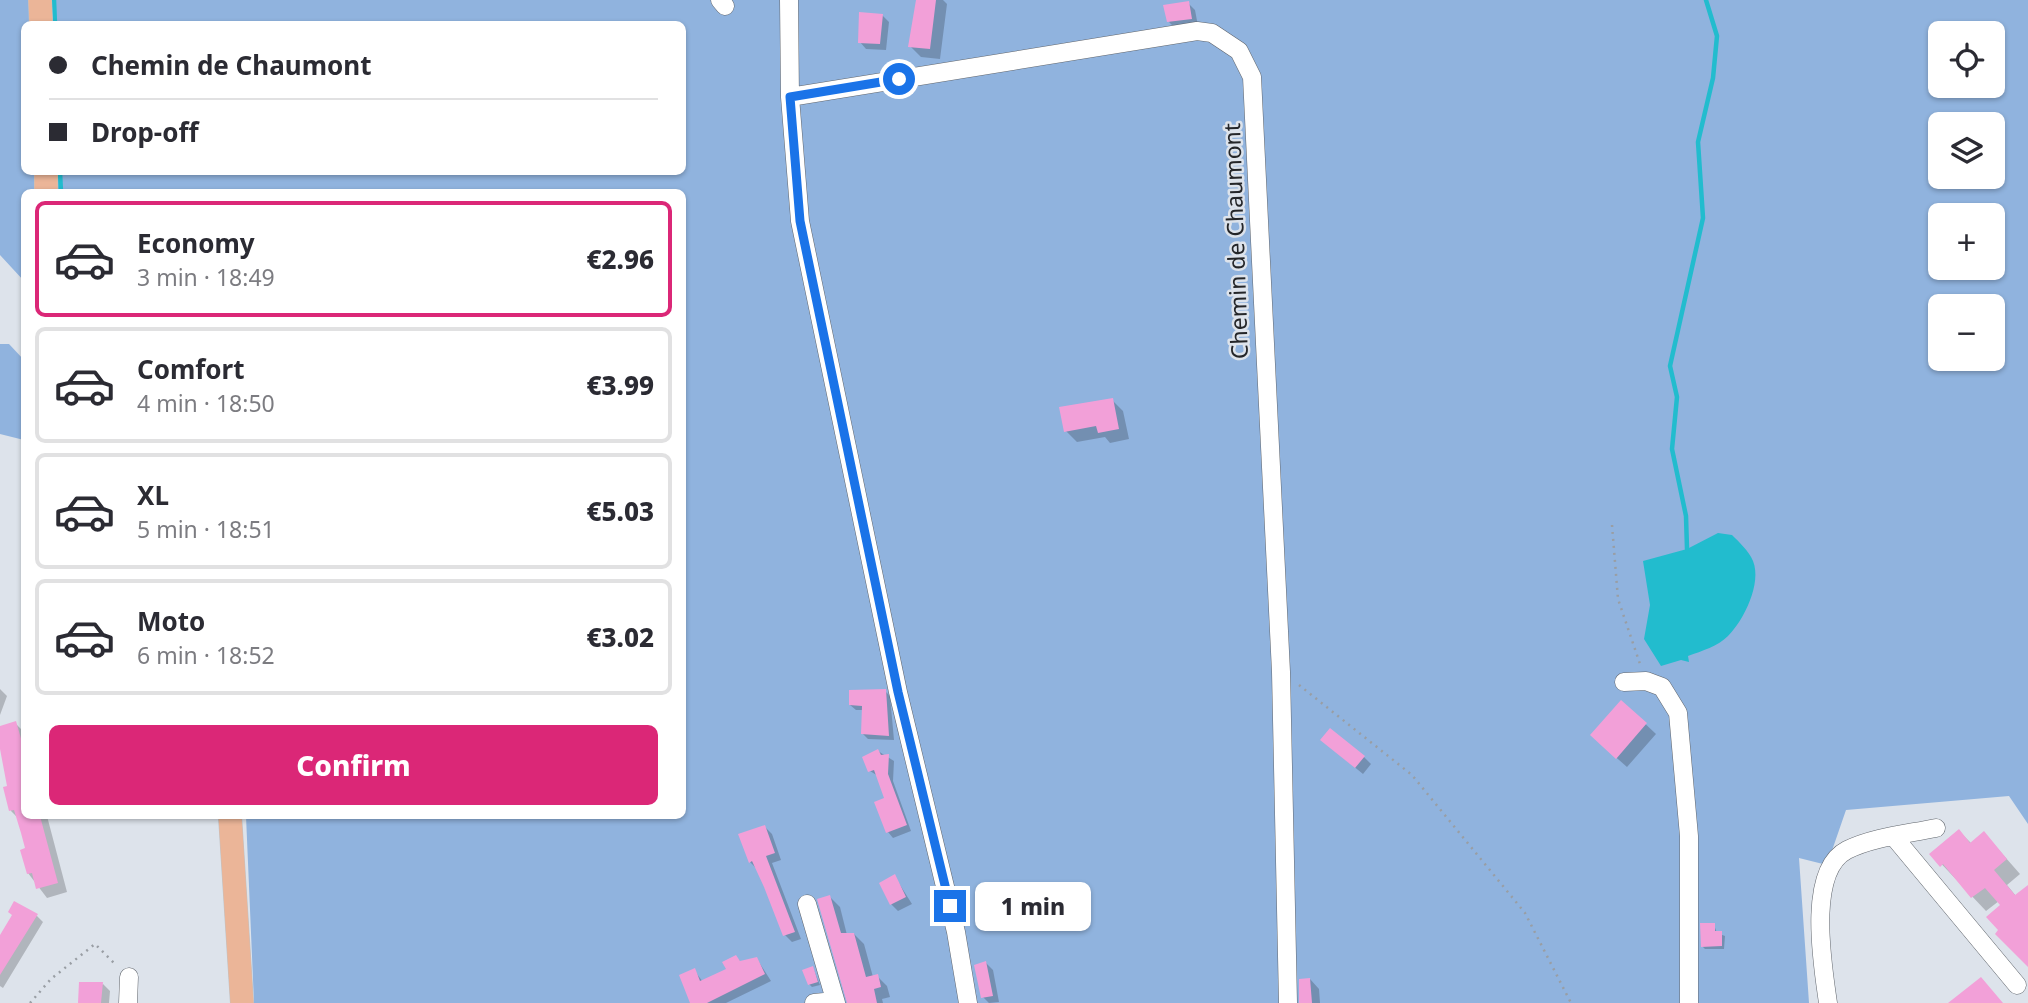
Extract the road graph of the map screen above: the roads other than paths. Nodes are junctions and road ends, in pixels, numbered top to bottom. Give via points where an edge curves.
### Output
1 (40, 0) edge
2 (789, 0) edge
3 (41, 21) edge
4 (790, 97) junction
5 (1624, 682) dead end
6 (230, 819) edge
7 (1936, 828) dead end
8 (1894, 837) junction
9 (807, 904) dead end
10 (129, 977) road end
11 (2017, 985) dead end
12 (836, 1002) edge
13 (128, 1003) edge
14 (242, 1003) edge
15 (814, 1003) edge
16 (968, 1003) edge
17 (1288, 1003) edge
18 (1689, 1003) edge
19 (1828, 1003) edge

1 - 3 main road
2 - 4 street
4 - 16 street via 800,221
4 - 17 street, Chemin de Chaumont via 1197,31 1212,33 1239,51 1252,77 1282,672
5 - 18 street via 1646,681 1662,687 1678,713 1689,836
6 - 14 main road
7 - 8 street
8 - 11 street
8 - 19 street via 1844,851 1833,864 1820,902
9 - 12 street
10 - 13 street
12 - 15 street

